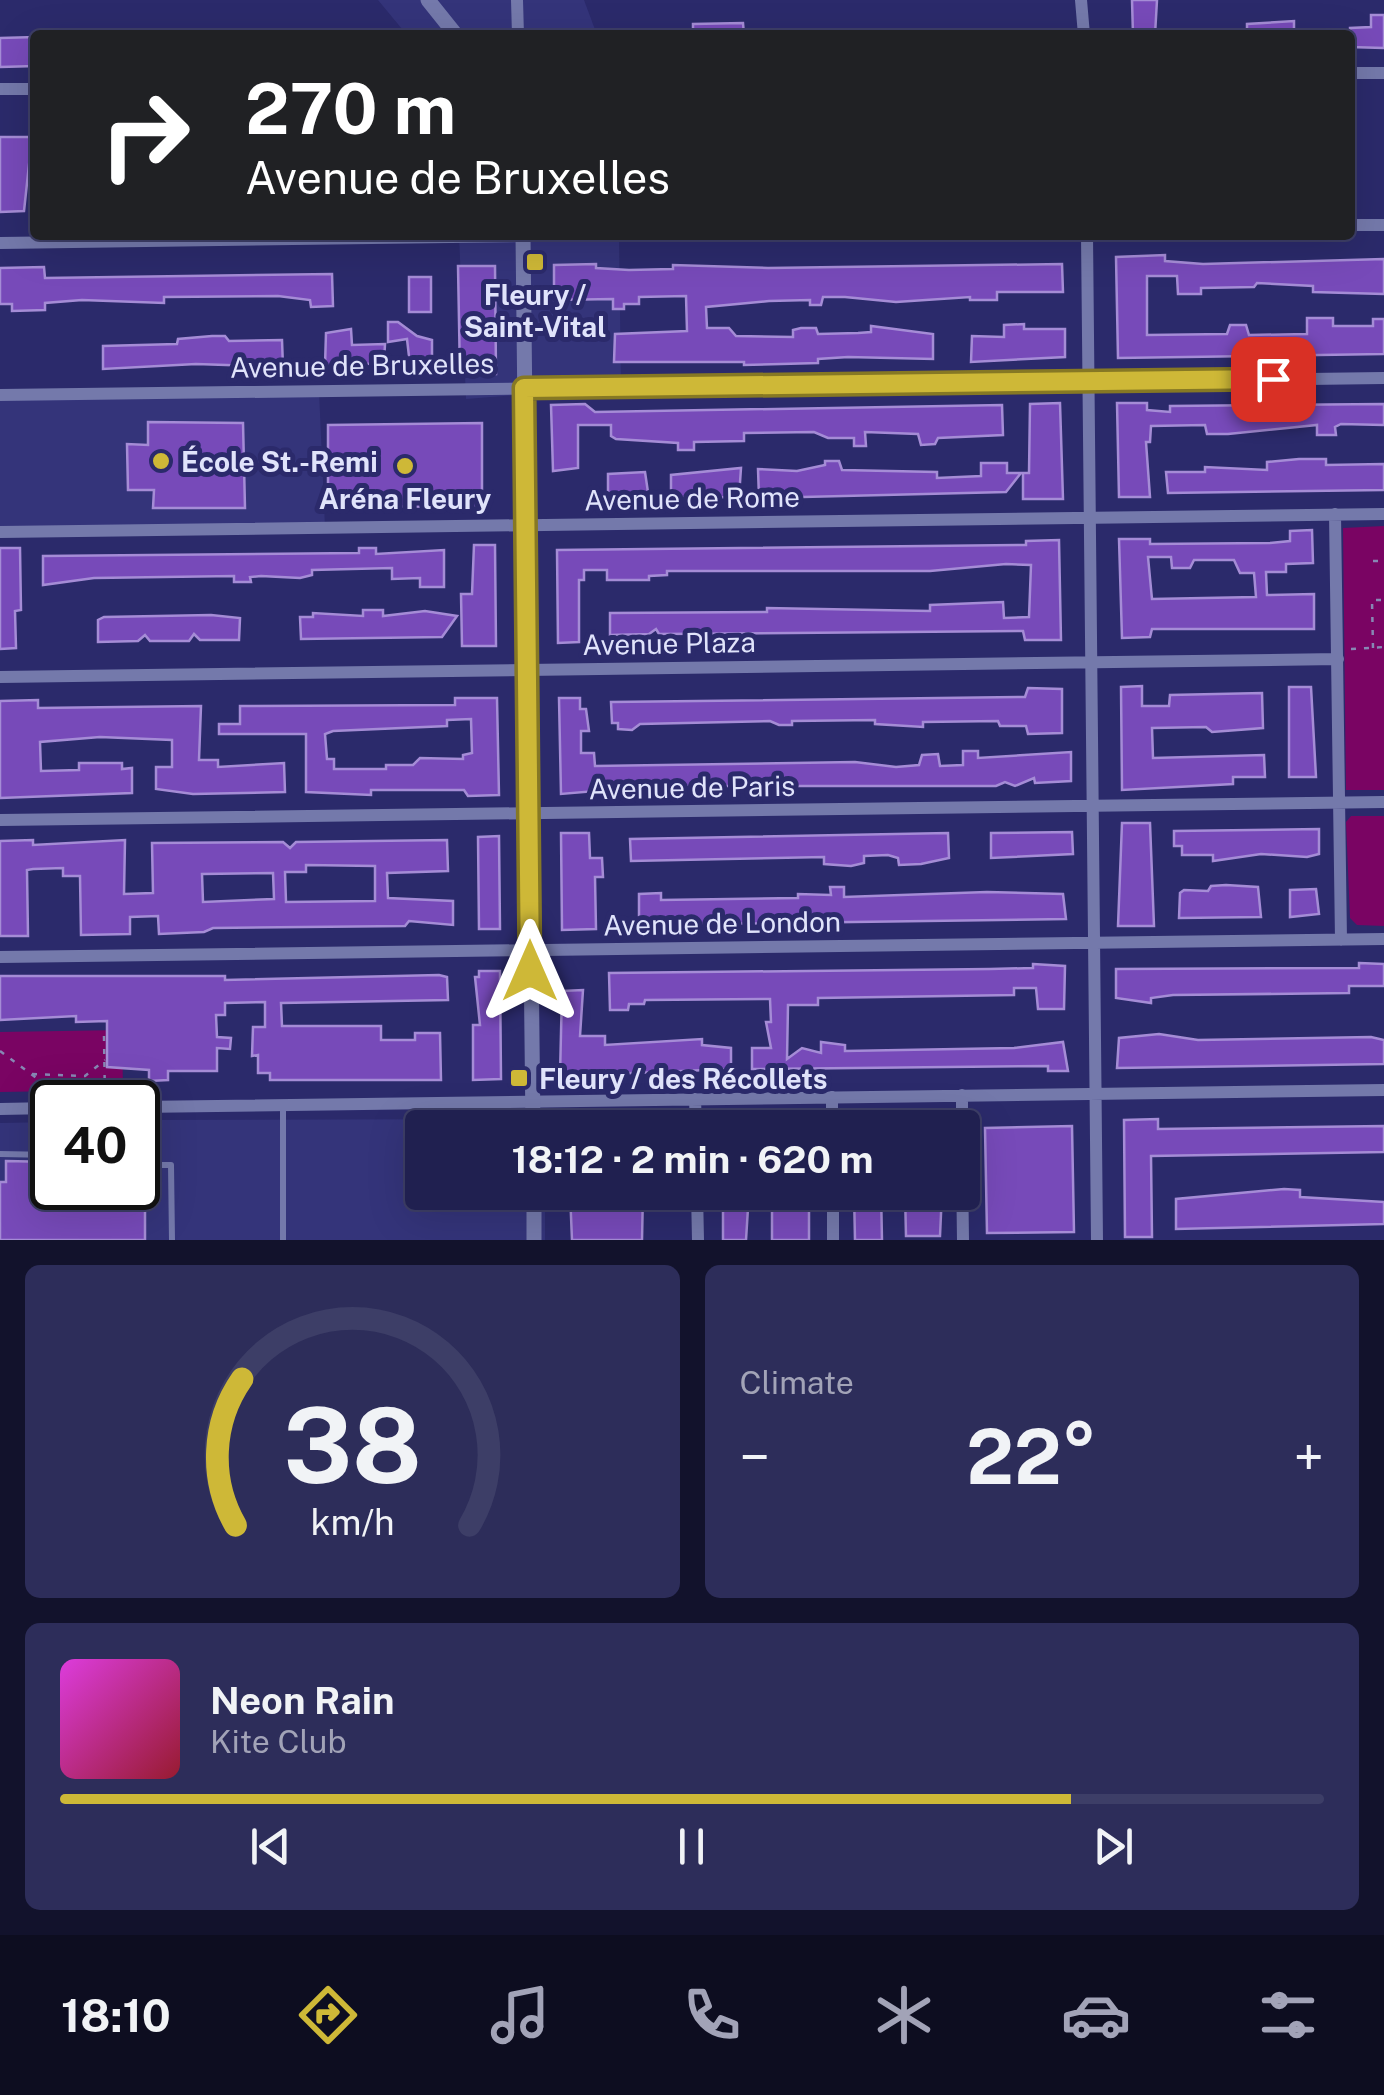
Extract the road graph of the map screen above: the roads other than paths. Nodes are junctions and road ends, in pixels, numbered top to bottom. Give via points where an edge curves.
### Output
1 (428, 0) edge
2 (517, 0) edge
3 (1080, 0) edge
4 (452, 30) edge
5 (518, 30) edge
6 (1083, 30) edge
7 (1384, 72) edge
8 (1355, 73) edge
9 (0, 89) edge
10 (30, 89) edge
11 (1384, 225) edge
12 (1355, 226) edge
13 (174, 240) edge
14 (523, 240) edge
15 (1087, 240) edge
16 (0, 242) edge
17 (1384, 378) edge
18 (1088, 382) junction
19 (524, 388) junction
20 (0, 395) edge
21 (1335, 514) junction
22 (1384, 514) edge
23 (1089, 518) junction
24 (526, 525) junction
25 (0, 532) edge
26 (1338, 655) junction
27 (1091, 663) junction
28 (528, 669) junction
29 (0, 677) edge
30 (1384, 802) edge
31 (1340, 803) junction
32 (1092, 806) junction
33 (529, 814) junction
34 (0, 820) edge
35 (1384, 939) edge
36 (1341, 940) junction
37 (1094, 943) junction
38 (530, 950) junction
39 (0, 957) edge
40 (1384, 1090) edge
41 (1096, 1093) junction
42 (962, 1095) junction
43 (832, 1097) junction
44 (695, 1100) junction
45 (533, 1102) junction
46 (283, 1105) junction
47 (160, 1107) edge
48 (0, 1108) edge
49 (30, 1108) edge
50 (533, 1110) edge
51 (695, 1110) edge
52 (832, 1110) edge
53 (962, 1110) edge
54 (0, 1154) edge
55 (30, 1155) edge
56 (160, 1165) edge
57 (534, 1210) edge
58 (697, 1210) edge
59 (833, 1210) edge
60 (963, 1210) edge
61 (172, 1240) edge
62 (284, 1240) edge
63 (534, 1240) edge
64 (698, 1240) edge
65 (833, 1240) edge
66 (963, 1240) edge
67 (1097, 1240) edge

1 - 4 street
2 - 5 street
3 - 6 street
7 - 8 street
9 - 10 street
11 - 12 street
13 - 16 street
14 - 19 street
15 - 18 street
17 - 18 street, Avenue de Bruxelles
18 - 19 street, Avenue de Bruxelles
18 - 23 street
19 - 20 street, Avenue de Bruxelles
19 - 24 street
21 - 22 street, Avenue de Rome
21 - 23 street, Avenue de Rome
21 - 26 street
23 - 24 street, Avenue de Rome
23 - 27 street
24 - 25 street, Avenue de Rome
24 - 28 street
26 - 27 street, Avenue Plaza
26 - 31 street
27 - 28 street, Avenue Plaza
27 - 32 street
28 - 29 street, Avenue Plaza
28 - 33 street
30 - 31 street, Avenue de Paris
31 - 32 street, Avenue de Paris
31 - 36 street
32 - 33 street, Avenue de Paris
32 - 37 street
33 - 34 street, Avenue de Paris
33 - 38 street
35 - 36 street, Avenue de London
36 - 37 street, Avenue de London
37 - 38 street, Avenue de London
37 - 41 street
38 - 39 street, Avenue de London
38 - 45 street
40 - 41 street
41 - 42 street
41 - 67 street
42 - 43 street
42 - 53 street
43 - 44 street
43 - 52 street
44 - 45 street
44 - 51 street
45 - 46 street
45 - 50 street
46 - 47 street
46 - 62 lane
48 - 49 street
54 - 55 lane
56 - 61 lane via 171,1165
57 - 63 street
58 - 64 street
59 - 65 street
60 - 66 street

